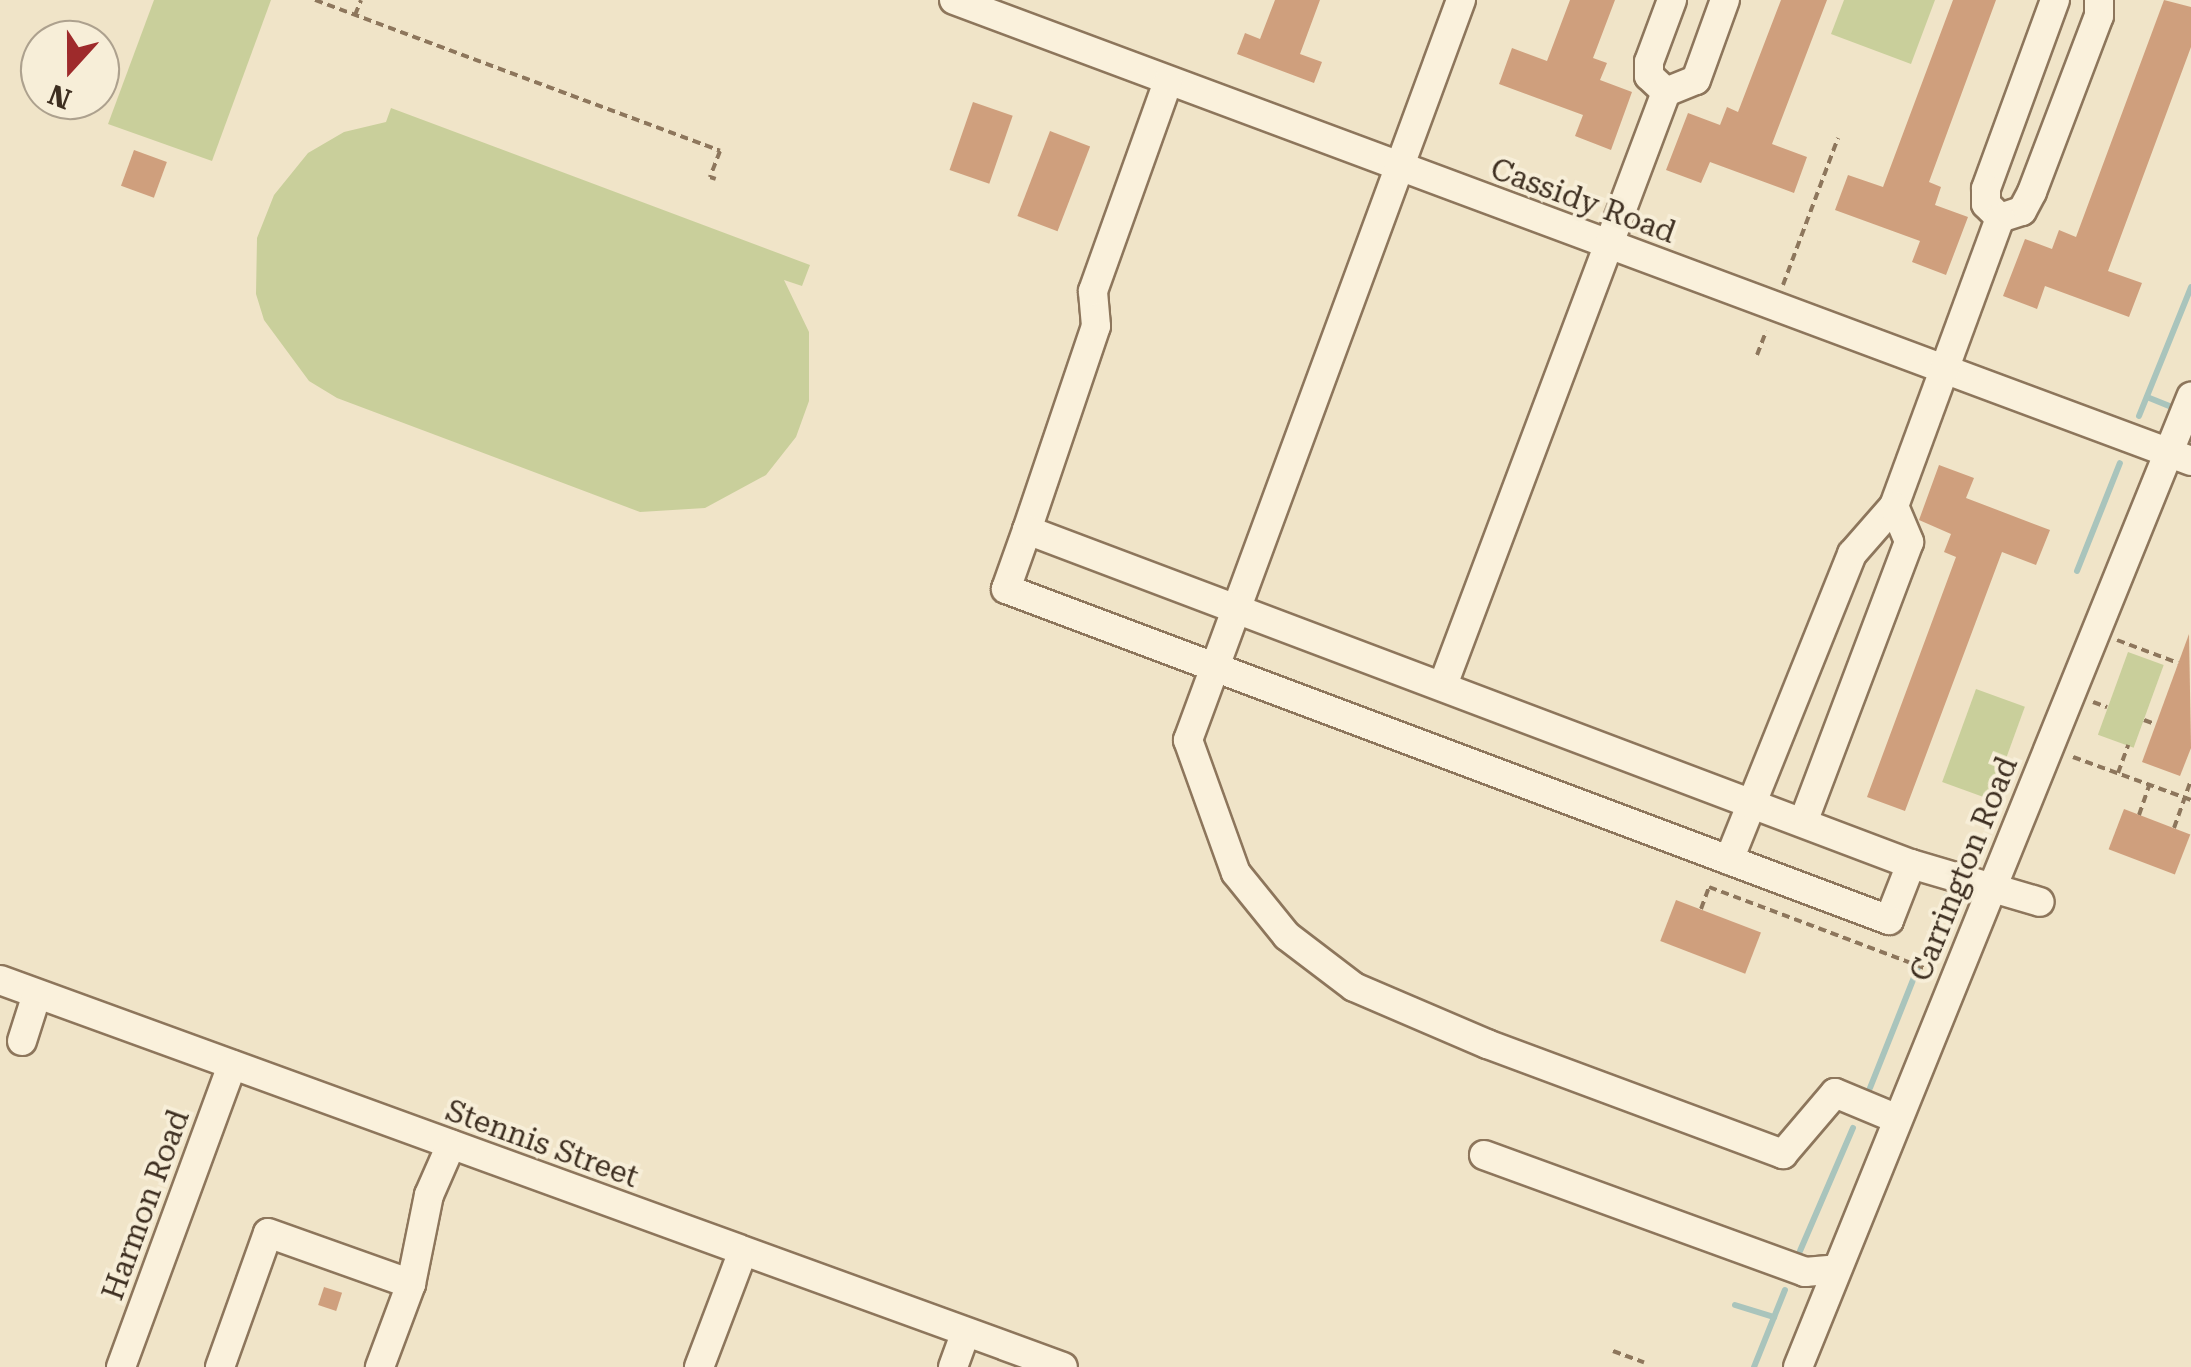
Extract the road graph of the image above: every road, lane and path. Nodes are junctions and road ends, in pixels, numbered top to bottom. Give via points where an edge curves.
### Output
1 (315, 0) edge
2 (360, 0) edge
3 (954, 0) edge
4 (1461, 0) edge
5 (1672, 0) edge
6 (1724, 0) edge
7 (2055, 0) edge
8 (2099, 0) edge
9 (984, 5) edge
10 (355, 15) junction
11 (1168, 81) junction
12 (1666, 92) junction
13 (1838, 138) dead end
14 (1400, 168) junction
15 (716, 179) dead end
16 (2000, 218) junction
17 (1608, 244) junction
18 (1775, 306) junction
19 (1757, 355) dead end
20 (1943, 369) junction
21 (2191, 396) edge
22 (2180, 457) edge
23 (1894, 506) junction
24 (1028, 530) junction
25 (1235, 606) junction
26 (2096, 632) junction
27 (2178, 663) dead end
28 (1212, 666) junction
29 (1443, 684) junction
30 (2144, 720) dead end
31 (2156, 724) dead end
32 (2128, 745) dead end
33 (2048, 748) junction
34 (2118, 773) junction
35 (2191, 780) edge
36 (2150, 784) junction
37 (2188, 798) edge
38 (1751, 802) junction
39 (2139, 815) dead end
40 (1804, 822) junction
41 (2174, 828) dead end
42 (1729, 860) junction
43 (1911, 864) junction
44 (1991, 888) junction
45 (2040, 902) dead end
46 (1701, 909) dead end
47 (1930, 970) dead end
48 (0, 980) edge
49 (37, 994) junction
50 (22, 1041) dead end
51 (232, 1065) junction
52 (1894, 1118) junction
53 (451, 1145) junction
54 (1484, 1155) dead end
55 (743, 1251) junction
56 (1838, 1268) junction
57 (411, 1284) junction
58 (966, 1332) junction
59 (1614, 1350) dead end
60 (1644, 1362) dead end
61 (121, 1367) edge
62 (220, 1367) edge
63 (380, 1367) edge
64 (699, 1367) edge
65 (953, 1367) edge
66 (1063, 1367) edge
67 (1798, 1367) edge

1 - 10 path
2 - 10 path
3 - 9 street, Cassidy Road
4 - 14 street
5 - 12 street via 1649,62 1649,76
6 - 12 street via 1696,80
7 - 16 street via 1986,189 1986,204
8 - 16 street via 2099,16 2032,192 2022,211
9 - 11 street, Cassidy Road
10 - 15 path via 720,151 710,177
11 - 14 street, Cassidy Road
11 - 24 street via 1093,291 1096,326
12 - 17 street
13 - 18 path
14 - 17 street, Cassidy Road
14 - 25 street
16 - 20 street
17 - 18 street, Cassidy Road
17 - 29 street
18 - 19 path
18 - 20 street, Cassidy Road
20 - 22 street, Cassidy Road
20 - 23 street
21 - 22 street, Carrington Road
22 - 26 street, Carrington Road
23 - 38 street via 1852,554
23 - 40 street via 1909,542
24 - 25 street
24 - 28 street via 1006,589
25 - 28 street
25 - 29 street
26 - 27 path
26 - 33 street, Carrington Road
28 - 42 street
28 - 52 street via 1188,740 1236,874 1286,936 1354,986 1487,1044 1782,1154 1834,1094
29 - 38 street
30 - 31 path
32 - 34 path
33 - 34 path
33 - 44 street, Carrington Road
34 - 36 path
35 - 37 path
36 - 37 path
36 - 39 path
37 - 41 path
38 - 40 street
38 - 42 street
40 - 43 street
42 - 43 street via 1890,920
43 - 44 street
44 - 45 street
44 - 52 street, Carrington Road
46 - 47 path via 1709,887
48 - 49 street, Stennis Street
49 - 50 street
49 - 51 street, Stennis Street
51 - 53 street, Stennis Street
51 - 61 street, Harmon Road
52 - 56 street, Carrington Road
53 - 55 street, Stennis Street
53 - 57 street via 429,1195
54 - 56 street via 1805,1272
55 - 58 street, Stennis Street
55 - 64 street
56 - 67 street, Carrington Road
57 - 62 street via 268,1233
57 - 63 street
58 - 65 street
58 - 66 street, Stennis Street
59 - 60 path

